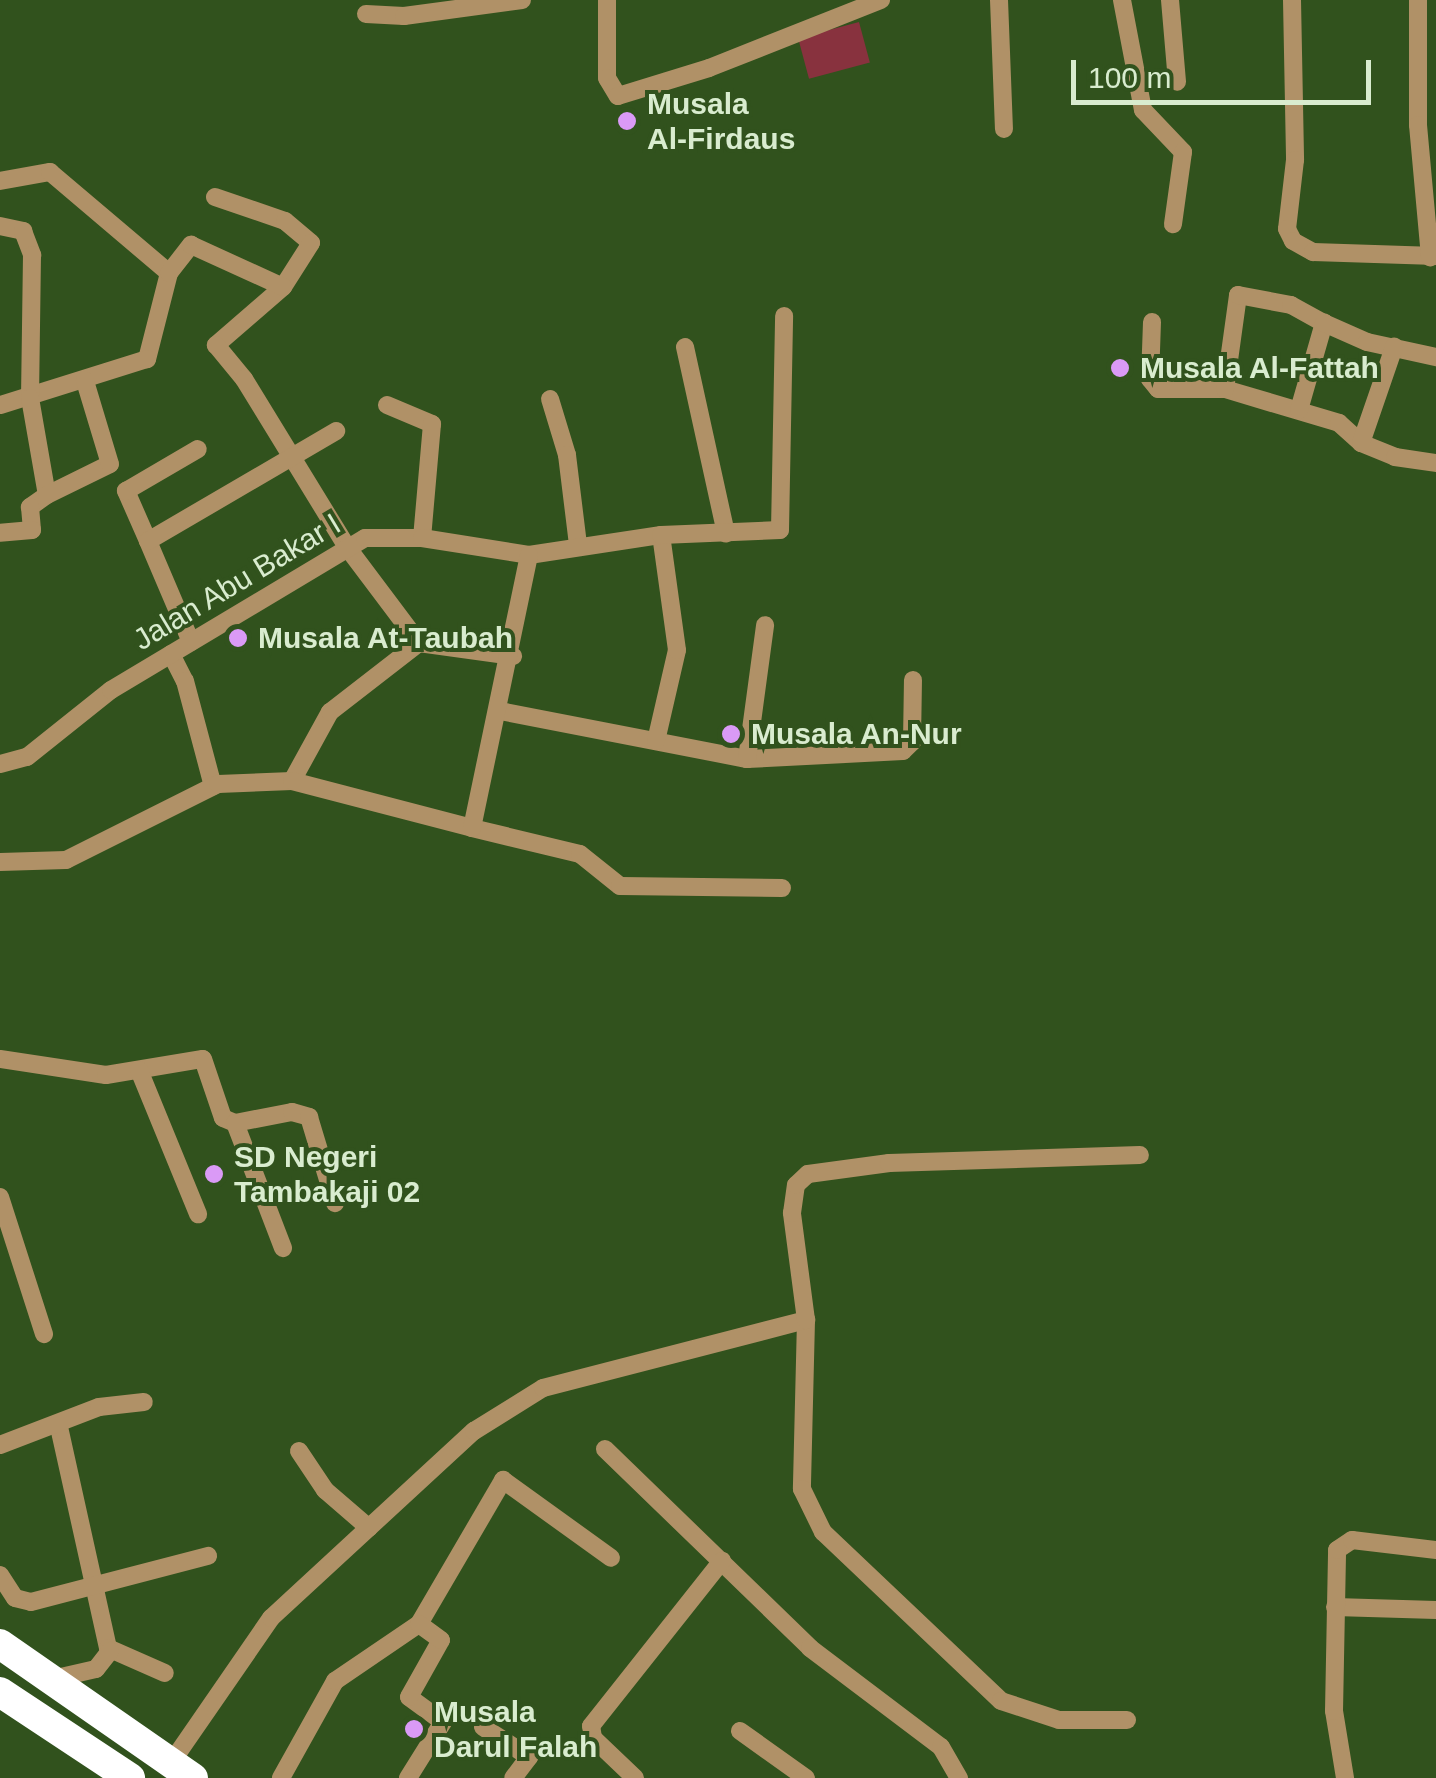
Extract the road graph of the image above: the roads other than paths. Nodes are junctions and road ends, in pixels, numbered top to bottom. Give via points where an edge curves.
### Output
1 (522, 0) edge
2 (607, 0) edge
3 (881, 0) edge
4 (1000, 0) edge
5 (1122, 0) edge
6 (1170, 0) edge
7 (1292, 0) edge
8 (1424, 6) edge
9 (366, 14) dead end
10 (1177, 82) dead end
11 (1427, 126) edge
12 (1004, 128) dead end
13 (0, 181) edge
14 (215, 198) dead end
15 (1173, 224) dead end
16 (0, 226) edge
17 (1433, 256) edge
18 (169, 272) junction
19 (283, 287) junction
20 (784, 316) dead end
21 (1152, 322) dead end
22 (1324, 323) junction
23 (685, 347) dead end
24 (1394, 347) junction
25 (1436, 356) edge
26 (85, 381) junction
27 (1225, 389) junction
28 (30, 398) junction
29 (550, 400) dead end
30 (0, 405) edge
31 (387, 405) dead end
32 (1299, 410) junction
33 (336, 431) dead end
34 (1361, 443) junction
35 (198, 449) dead end
36 (294, 460) junction
37 (1436, 461) edge
38 (47, 495) junction
39 (0, 533) edge
40 (726, 534) junction
41 (661, 535) junction
42 (422, 538) junction
43 (148, 542) junction
44 (578, 544) junction
45 (347, 547) junction
46 (529, 555) junction
47 (765, 624) dead end
48 (191, 642) junction
49 (419, 643) junction
50 (170, 654) junction
51 (513, 656) junction
52 (913, 680) dead end
53 (500, 711) junction
54 (656, 741) junction
55 (747, 759) junction
56 (0, 764) edge
57 (292, 781) junction
58 (213, 786) junction
59 (472, 828) junction
60 (0, 862) edge
61 (782, 888) dead end
62 (0, 1059) edge
63 (138, 1070) junction
64 (236, 1123) junction
65 (1140, 1155) dead end
66 (335, 1204) dead end
67 (2, 1209) edge
68 (198, 1214) dead end
69 (283, 1248) dead end
70 (806, 1320) junction
71 (44, 1334) dead end
72 (144, 1402) dead end
73 (59, 1428) junction
74 (0, 1445) edge
75 (605, 1449) dead end
76 (299, 1451) dead end
77 (369, 1528) junction
78 (1436, 1550) edge
79 (208, 1556) dead end
80 (611, 1558) dead end
81 (722, 1562) junction
82 (0, 1574) edge
83 (98, 1584) junction
84 (1335, 1606) junction
85 (1436, 1610) edge
86 (419, 1624) junction
87 (0, 1644) edge
88 (110, 1651) junction
89 (165, 1673) dead end
90 (52, 1679) junction
91 (0, 1692) edge
92 (1127, 1720) dead end
93 (483, 1727) dead end
94 (740, 1730) dead end
95 (182, 1770) edge
96 (130, 1778) edge
97 (281, 1778) edge
98 (408, 1778) edge
99 (513, 1778) edge
100 (635, 1778) edge
101 (806, 1778) edge
102 (960, 1778) edge
103 (1344, 1778) edge

1 - 9 street via 404,16
2 - 3 street via 608,78 618,96
4 - 12 street
5 - 15 street via 1143,110 1183,152
6 - 10 street
7 - 17 street via 1295,160 1287,229 1302,248
8 - 11 street
11 - 17 street
13 - 18 street via 50,172
14 - 19 street via 285,221 310,240
16 - 28 street via 23,230 32,255
18 - 19 street via 192,245
18 - 26 street via 146,359
19 - 36 street via 215,344
20 - 40 street via 782,526
21 - 27 street via 1152,386
22 - 24 street
22 - 27 street via 1290,304 1238,295
22 - 32 street
23 - 40 street
24 - 25 street
24 - 34 street
26 - 28 street
26 - 38 street via 110,464
27 - 32 street
28 - 30 street
28 - 38 street
29 - 44 street via 567,454
31 - 42 street via 432,424
32 - 34 street via 1339,423
33 - 36 street
34 - 37 street via 1394,457
35 - 43 street via 126,490
36 - 43 street
36 - 45 street
38 - 39 street via 30,507 34,528
40 - 41 street
41 - 44 street
41 - 54 street via 677,650
42 - 45 street, Jalan Abu Bakar I via 374,535
42 - 46 street, Jalan Abu Bakar I
43 - 48 street
44 - 46 street
45 - 48 street, Jalan Abu Bakar I
45 - 49 street
46 - 51 street
47 - 55 street
48 - 50 street, Jalan Abu Bakar I
49 - 51 street
49 - 57 street via 330,712
50 - 56 street, Jalan Abu Bakar I via 110,690 27,757
50 - 58 street via 185,682
51 - 53 street
52 - 55 street via 912,742 903,751
53 - 54 street
53 - 59 street
54 - 55 street
57 - 58 street
57 - 59 street
58 - 60 street via 66,860
59 - 61 street via 580,854 620,886
62 - 63 street via 106,1076
63 - 64 street via 197,1056 223,1118
63 - 68 street
64 - 66 street via 292,1112 309,1117
64 - 69 street
65 - 70 street via 889,1163 808,1174 796,1184 792,1213
67 - 71 street
70 - 77 street via 544,1388 474,1431
70 - 92 street via 802,1489 824,1532 1001,1700 1059,1720
72 - 73 street via 99,1407
73 - 74 street
73 - 83 street
75 - 81 street
76 - 77 street via 325,1490
77 - 95 street via 272,1618
78 - 84 street via 1343,1543
79 - 83 street
80 - 86 street via 503,1480
81 - 100 street via 592,1726 593,1738
81 - 102 street via 810,1648 941,1747
82 - 83 street via 22,1602
83 - 88 street
84 - 85 street
84 - 103 street via 1334,1711
86 - 97 street via 335,1681
86 - 98 street via 441,1640 409,1697 444,1721
87 - 90 highway
88 - 89 street
88 - 90 street via 96,1669
90 - 95 highway
91 - 96 highway
93 - 99 street via 529,1756
94 - 101 street

